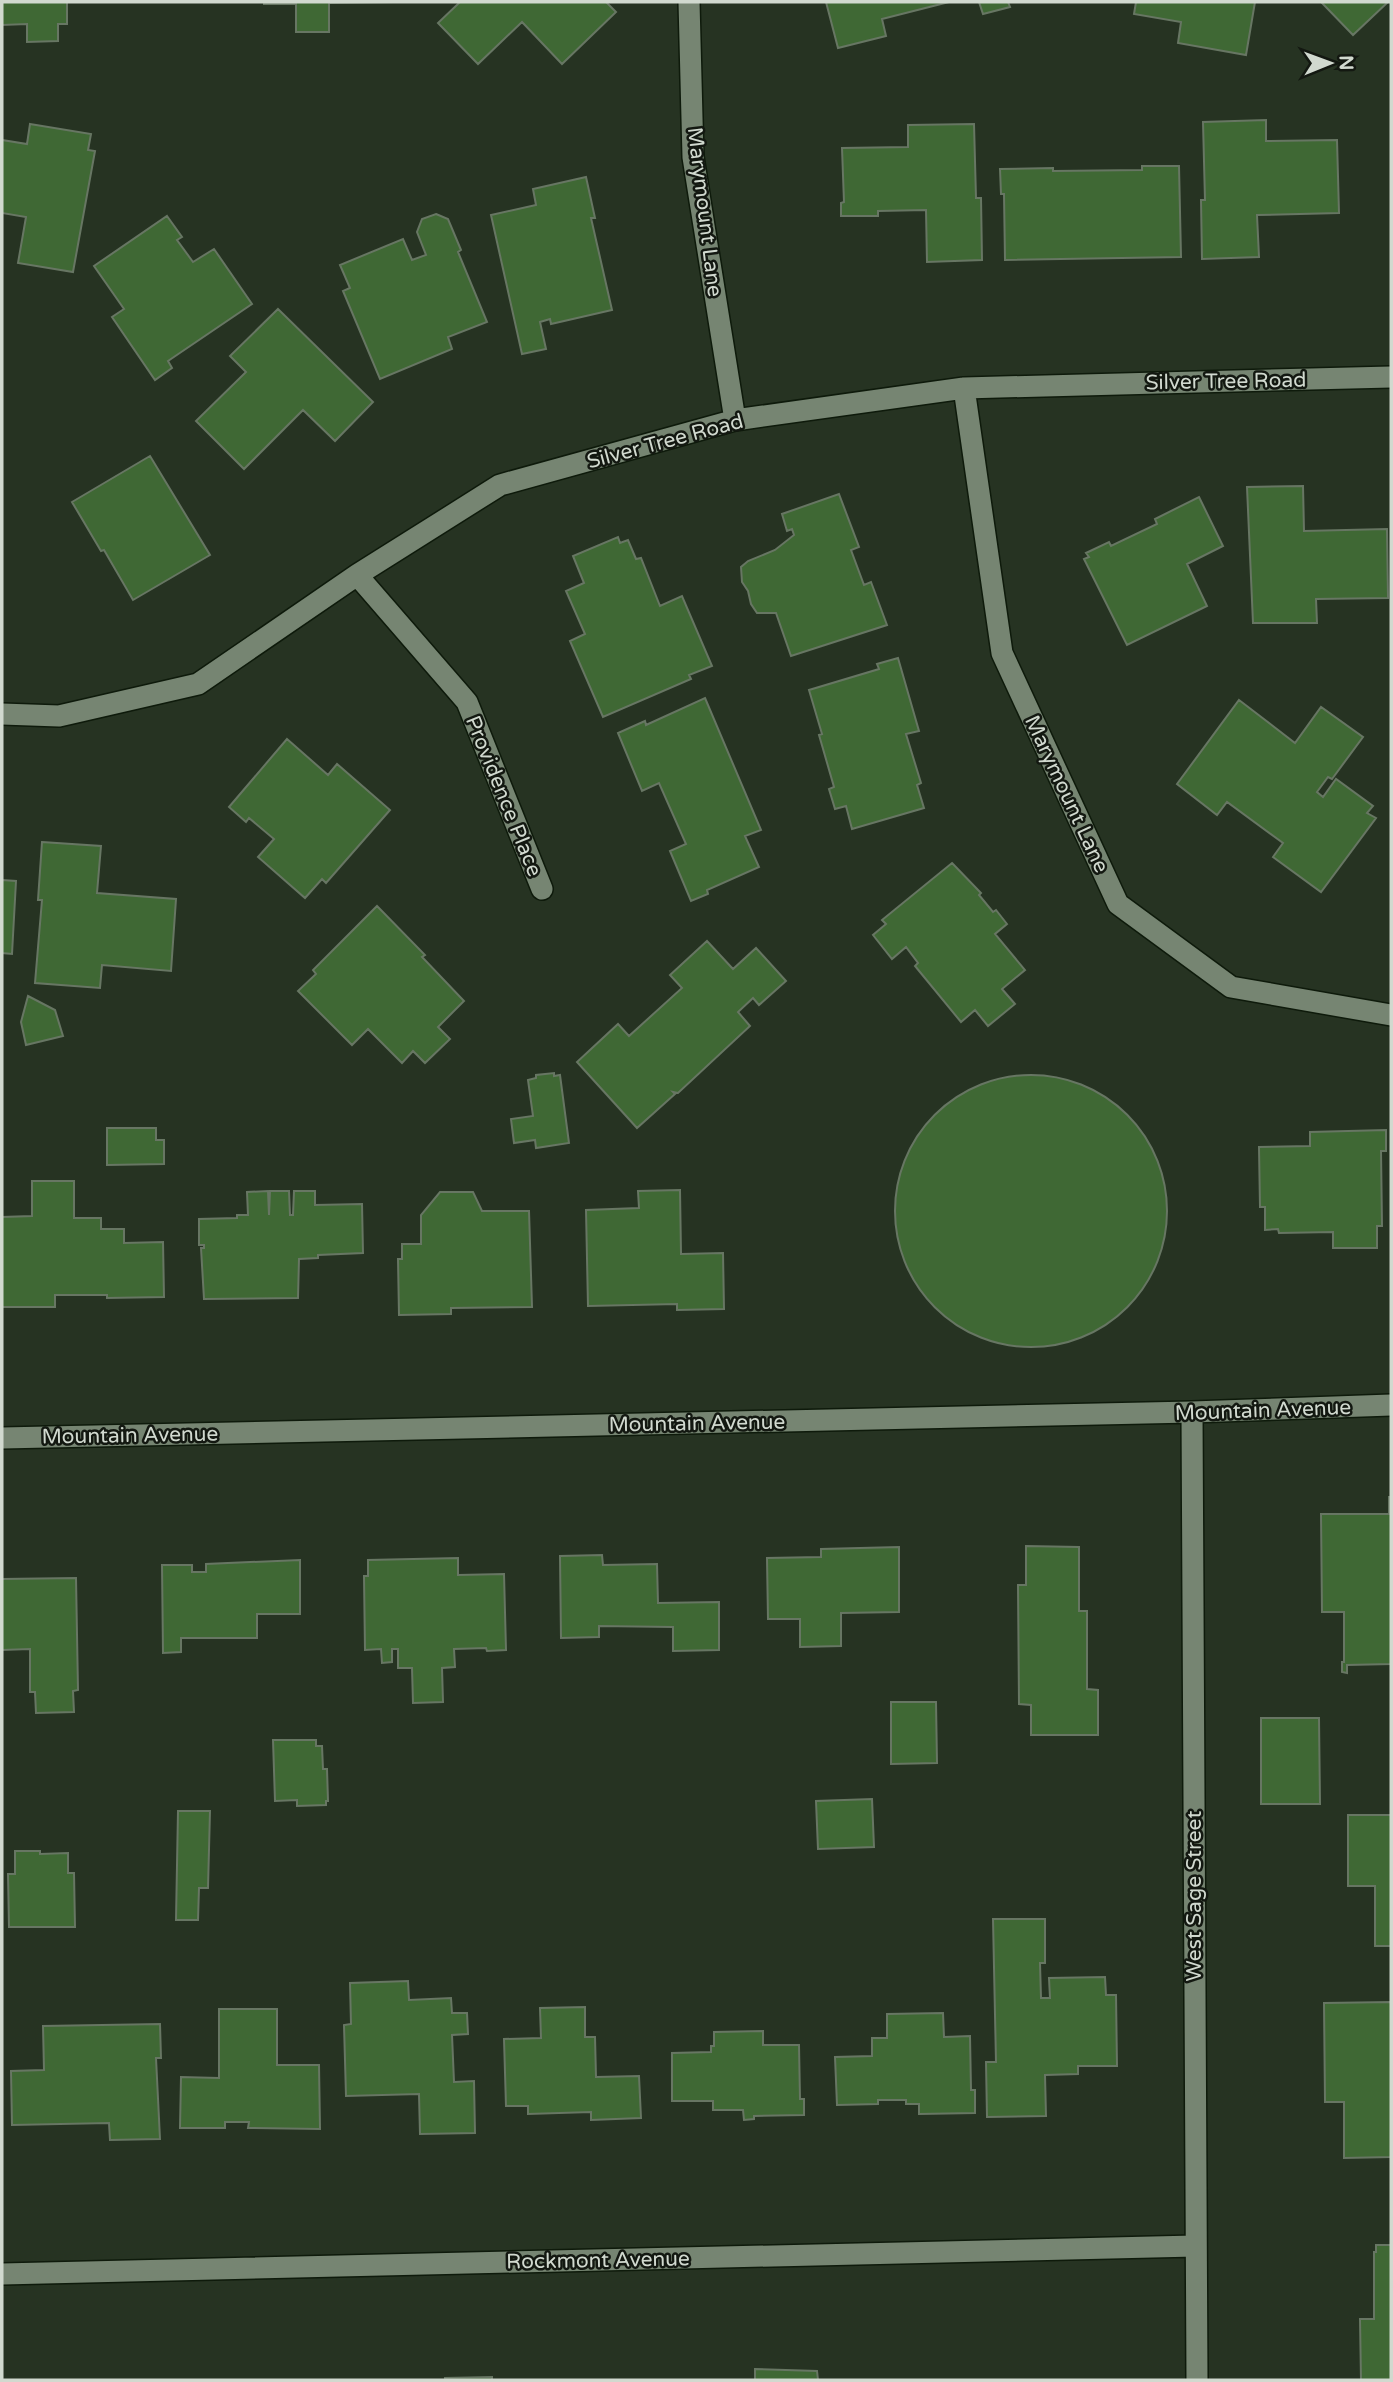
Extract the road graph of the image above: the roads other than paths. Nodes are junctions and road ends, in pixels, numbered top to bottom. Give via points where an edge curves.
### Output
1 (689, 2) edge
2 (1391, 377) edge
3 (964, 388) junction
4 (735, 421) junction
5 (357, 575) junction
6 (2, 714) edge
7 (542, 890) dead end
8 (1391, 1015) edge
9 (1391, 1405) edge
10 (1192, 1412) junction
11 (2, 1438) edge
12 (1195, 2246) junction
13 (2, 2274) edge
14 (1197, 2380) edge

1 - 4 street, Marymount Lane via 693,156
2 - 3 street, Silver Tree Road
3 - 4 street, Silver Tree Road
3 - 8 street, Marymount Lane via 1002,653 1118,904 1231,987
4 - 5 street, Silver Tree Road via 500,485
5 - 6 street, Silver Tree Road via 198,684 59,716
5 - 7 street, Providence Place via 467,702
9 - 10 street, Mountain Avenue
10 - 11 street, Mountain Avenue
10 - 12 street, West Sage Street
12 - 13 street, Rockmont Avenue
12 - 14 street, West Sage Street

